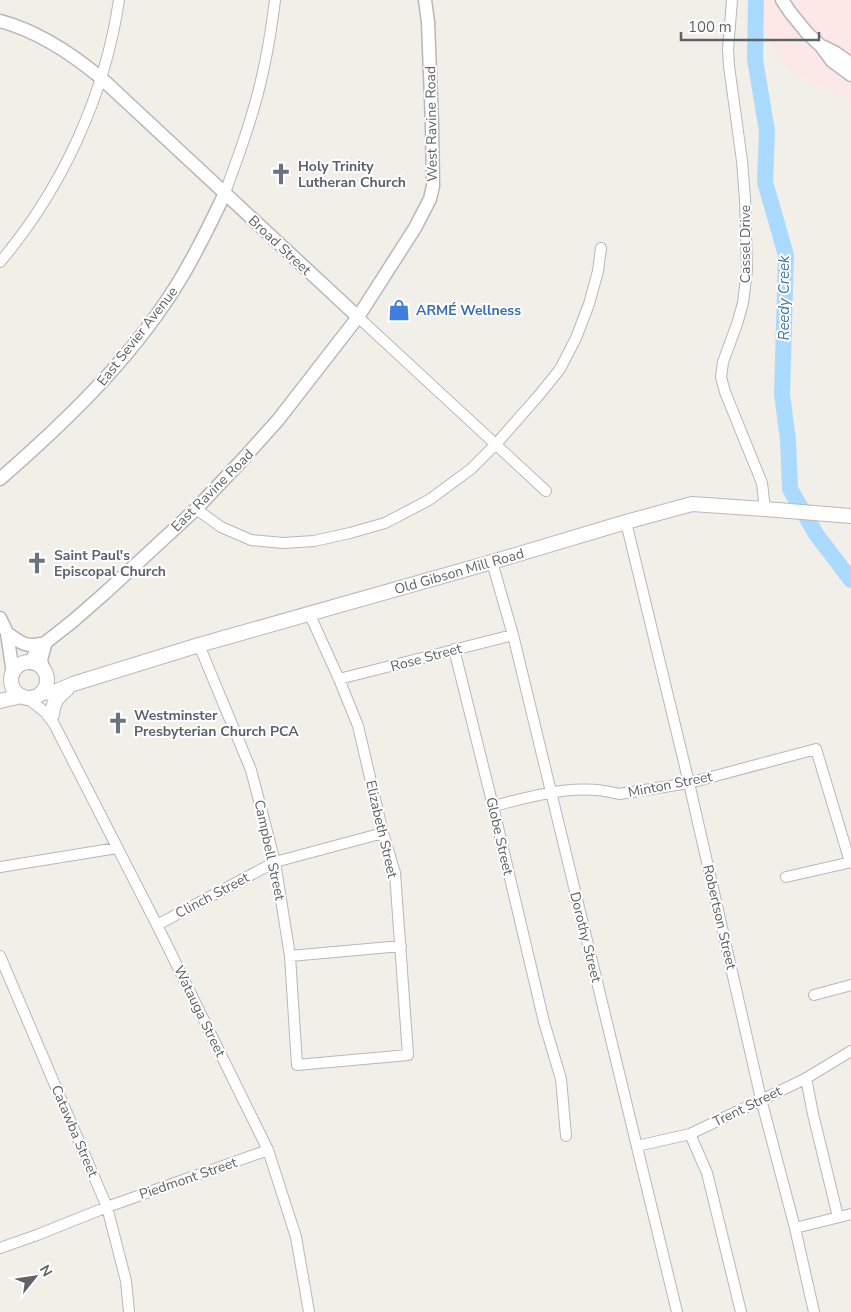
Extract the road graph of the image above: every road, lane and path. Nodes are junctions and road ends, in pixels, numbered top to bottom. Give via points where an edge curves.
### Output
1 (118, 0) edge
2 (275, 0) edge
3 (425, 0) edge
4 (732, 0) edge
5 (782, 0) edge
6 (0, 21) edge
7 (821, 46) junction
8 (851, 64) edge
9 (851, 76) edge
10 (101, 78) junction
11 (225, 193) junction
12 (601, 248) dead end
13 (0, 262) edge
14 (358, 317) junction
15 (496, 444) junction
16 (0, 479) edge
17 (546, 491) dead end
18 (196, 509) junction
19 (772, 509) junction
20 (851, 516) edge
21 (626, 522) junction
22 (492, 562) junction
23 (309, 613) junction
24 (0, 618) edge
25 (7, 632) junction
26 (513, 635) junction
27 (45, 643) junction
28 (199, 645) junction
29 (454, 649) junction
30 (37, 668) junction
31 (12, 676) junction
32 (339, 680) junction
33 (73, 684) junction
34 (0, 692) edge
35 (42, 692) junction
36 (24, 697) junction
37 (0, 701) edge
38 (53, 719) junction
39 (689, 783) junction
40 (550, 792) junction
41 (493, 806) junction
42 (383, 833) junction
43 (117, 848) junction
44 (275, 862) junction
45 (850, 862) edge
46 (0, 867) edge
47 (786, 877) dead end
48 (157, 925) junction
49 (401, 946) junction
50 (0, 956) edge
51 (290, 956) junction
52 (851, 985) edge
53 (814, 995) dead end
54 (851, 1052) edge
55 (297, 1065) joint
56 (806, 1078) junction
57 (761, 1099) junction
58 (690, 1134) junction
59 (566, 1136) dead end
60 (637, 1146) junction
61 (268, 1150) junction
62 (107, 1207) junction
63 (851, 1214) edge
64 (838, 1217) junction
65 (794, 1228) junction
66 (0, 1248) edge
67 (130, 1312) edge
68 (309, 1312) edge
69 (677, 1312) edge
70 (741, 1312) edge
71 (814, 1312) edge

1 - 10 street
2 - 11 street via 260,85
3 - 14 street, West Ravine Road via 433,186 415,228
4 - 19 street, Cassel Drive via 728,50 742,161 747,270 743,303 721,377
5 - 7 street
6 - 10 street, Broad Street via 56,45
7 - 8 street
7 - 9 street via 832,61
10 - 11 street, Broad Street
10 - 13 street via 59,176
11 - 14 street, Broad Street
11 - 16 street, East Sevier Avenue via 177,284 117,366
12 - 15 street via 589,304 560,368
14 - 15 street, Broad Street
14 - 18 street, East Ravine Road via 278,420
15 - 17 street, Broad Street
15 - 18 street via 471,469 429,500 385,523 314,541 251,540 221,527
18 - 27 street, East Ravine Road
19 - 20 main road, Old Gibson Mill Road
19 - 21 main road, Old Gibson Mill Road via 692,504
21 - 22 main road, Old Gibson Mill Road
21 - 39 street, Robertson Street
22 - 23 main road, Old Gibson Mill Road
22 - 26 street, Dorothy Street
23 - 28 main road, Old Gibson Mill Road
23 - 32 street, Elizabeth Street
24 - 25 street
25 - 27 street via 20,642 34,646
25 - 30 street
25 - 31 street
26 - 29 street, Rose Street
26 - 40 street, Dorothy Street
27 - 30 street
28 - 33 main road, Old Gibson Mill Road
28 - 44 street, Campbell Street via 251,770
29 - 32 street, Rose Street
29 - 41 street, Globe Street
30 - 31 main road via 19,666
30 - 33 main road via 51,680
30 - 35 main road via 46,685
31 - 34 main road
31 - 36 main road via 14,689
32 - 42 street, Elizabeth Street via 358,726
33 - 35 main road, Old Gibson Mill Road via 52,693
33 - 38 main road via 52,706
35 - 36 main road via 36,697
35 - 38 street, Watauga Street
36 - 37 main road
36 - 38 street, Watauga Street
38 - 43 street, Watauga Street
39 - 40 street, Minton Street via 619,794 588,788
39 - 45 street, Minton Street via 816,749
39 - 57 street, Robertson Street
40 - 41 street, Minton Street
40 - 60 street, Dorothy Street
41 - 59 street, Globe Street via 544,1022 561,1079
42 - 44 street, Clinch Street
42 - 49 street, Elizabeth Street via 395,873
43 - 46 street
43 - 48 street, Watauga Street
44 - 48 street, Clinch Street
44 - 51 street, Campbell Street
45 - 47 street
48 - 61 street, Watauga Street
49 - 51 street
49 - 55 street, Elizabeth Street via 408,1055
50 - 62 street, Catawba Street
51 - 55 street, Campbell Street
52 - 53 street
54 - 56 street, Trent Street
56 - 57 street, Trent Street
56 - 64 street
57 - 58 street, Trent Street
57 - 65 street, Robertson Street
58 - 60 street, Trent Street
58 - 70 street via 707,1173
60 - 69 street, Dorothy Street
61 - 62 street, Piedmont Street
61 - 68 street, Watauga Street via 296,1237
62 - 66 street, Piedmont Street
62 - 67 street, Catawba Street via 126,1281
63 - 64 street
64 - 65 street
65 - 71 street, Robertson Street

